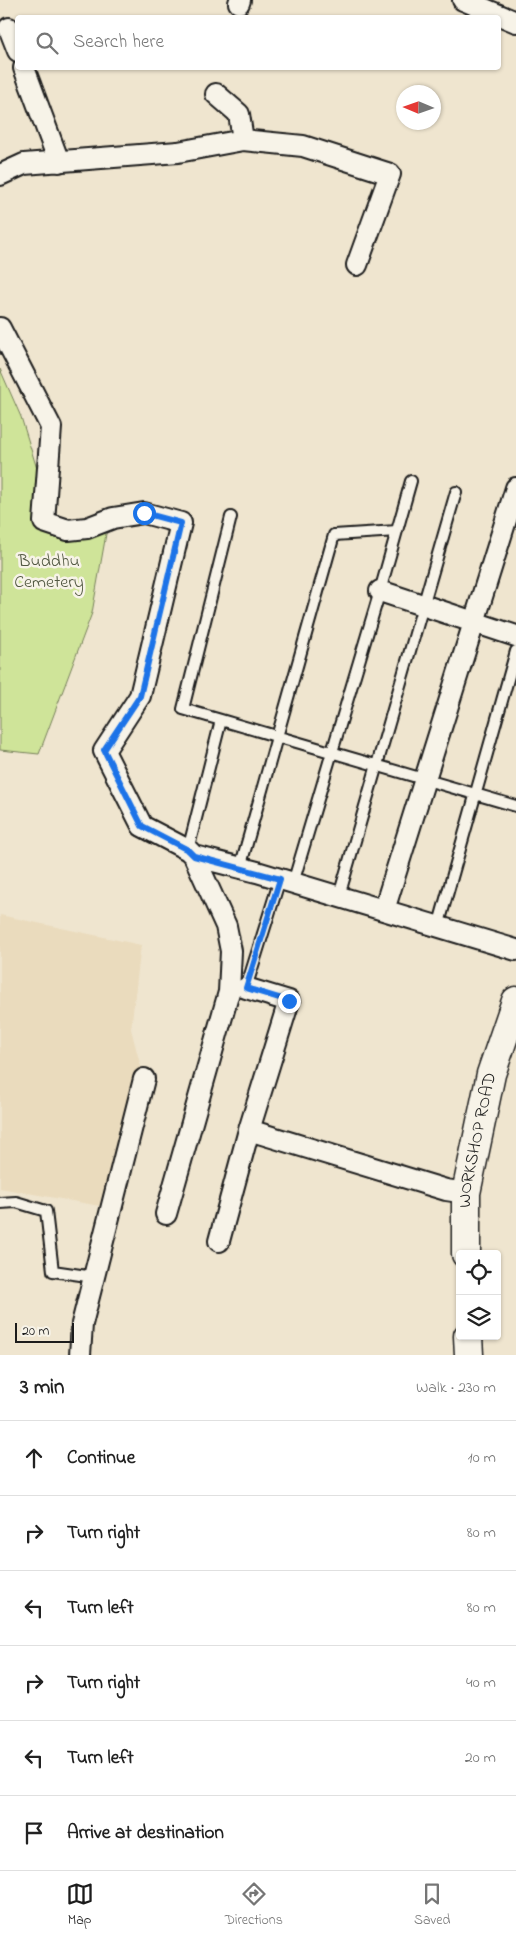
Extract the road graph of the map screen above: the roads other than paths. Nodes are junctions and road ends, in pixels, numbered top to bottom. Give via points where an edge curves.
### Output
1 (463, 0) edge
2 (499, 15) edge
3 (501, 16) edge
4 (516, 22) edge
5 (9, 28) dead end
6 (15, 43) edge
7 (25, 70) edge
8 (216, 94) dead end
9 (243, 140) junction
10 (59, 162) junction
11 (0, 174) edge
12 (357, 265) dead end
13 (0, 328) edge
14 (411, 481) dead end
15 (516, 488) edge
16 (456, 492) dead end
17 (231, 517) dead end
18 (397, 531) junction
19 (380, 591) junction
20 (423, 605) junction
21 (474, 622) junction
22 (516, 636) edge
23 (516, 651) edge
24 (221, 720) junction
25 (277, 737) junction
26 (332, 753) junction
27 (376, 765) junction
28 (425, 779) junction
29 (476, 794) junction
30 (516, 806) edge
31 (191, 853) junction
32 (240, 868) junction
33 (287, 881) junction
34 (339, 896) junction
35 (384, 910) junction
36 (438, 927) junction
37 (516, 950) edge
38 (246, 988) joint
39 (516, 1001) edge
40 (144, 1079) dead end
41 (249, 1130) junction
42 (466, 1193) junction
43 (0, 1203) edge
44 (166, 1214) dead end
45 (219, 1241) dead end
46 (466, 1250) edge
47 (94, 1277) junction
48 (468, 1340) edge
49 (80, 1355) edge
50 (468, 1355) edge

1 - 2 street
3 - 4 street
5 - 6 street
7 - 10 street
8 - 9 street via 239,114
9 - 10 street via 178,152
9 - 12 street via 302,146 390,174
10 - 11 street via 24,164
13 - 31 street via 51,427 44,522 68,530 144,513 181,523 140,696 104,750 142,826
14 - 18 lane
15 - 21 street
16 - 20 lane
17 - 24 lane via 183,709
18 - 19 lane
18 - 25 lane via 334,535
19 - 20 street
19 - 26 lane
20 - 21 street
20 - 27 lane
21 - 22 street
21 - 28 street
23 - 29 lane
24 - 25 lane
24 - 31 lane
25 - 26 lane
25 - 32 lane
26 - 27 lane
26 - 33 lane
27 - 28 lane
27 - 34 lane
28 - 29 lane
28 - 35 street
29 - 30 lane
29 - 36 lane
31 - 32 street
31 - 44 street via 226,926 231,951 229,992
32 - 33 street
33 - 34 street
33 - 38 lane
34 - 35 street
35 - 36 street
36 - 37 street
38 - 41 street via 289,1001
39 - 42 main road, WORKSHOP ROAD via 491,1074
40 - 47 street
41 - 42 street via 446,1190
41 - 45 street
42 - 46 main road, WORKSHOP ROAD
43 - 47 lane via 16,1202 46,1211 53,1271
47 - 49 street via 82,1324
48 - 50 main road

